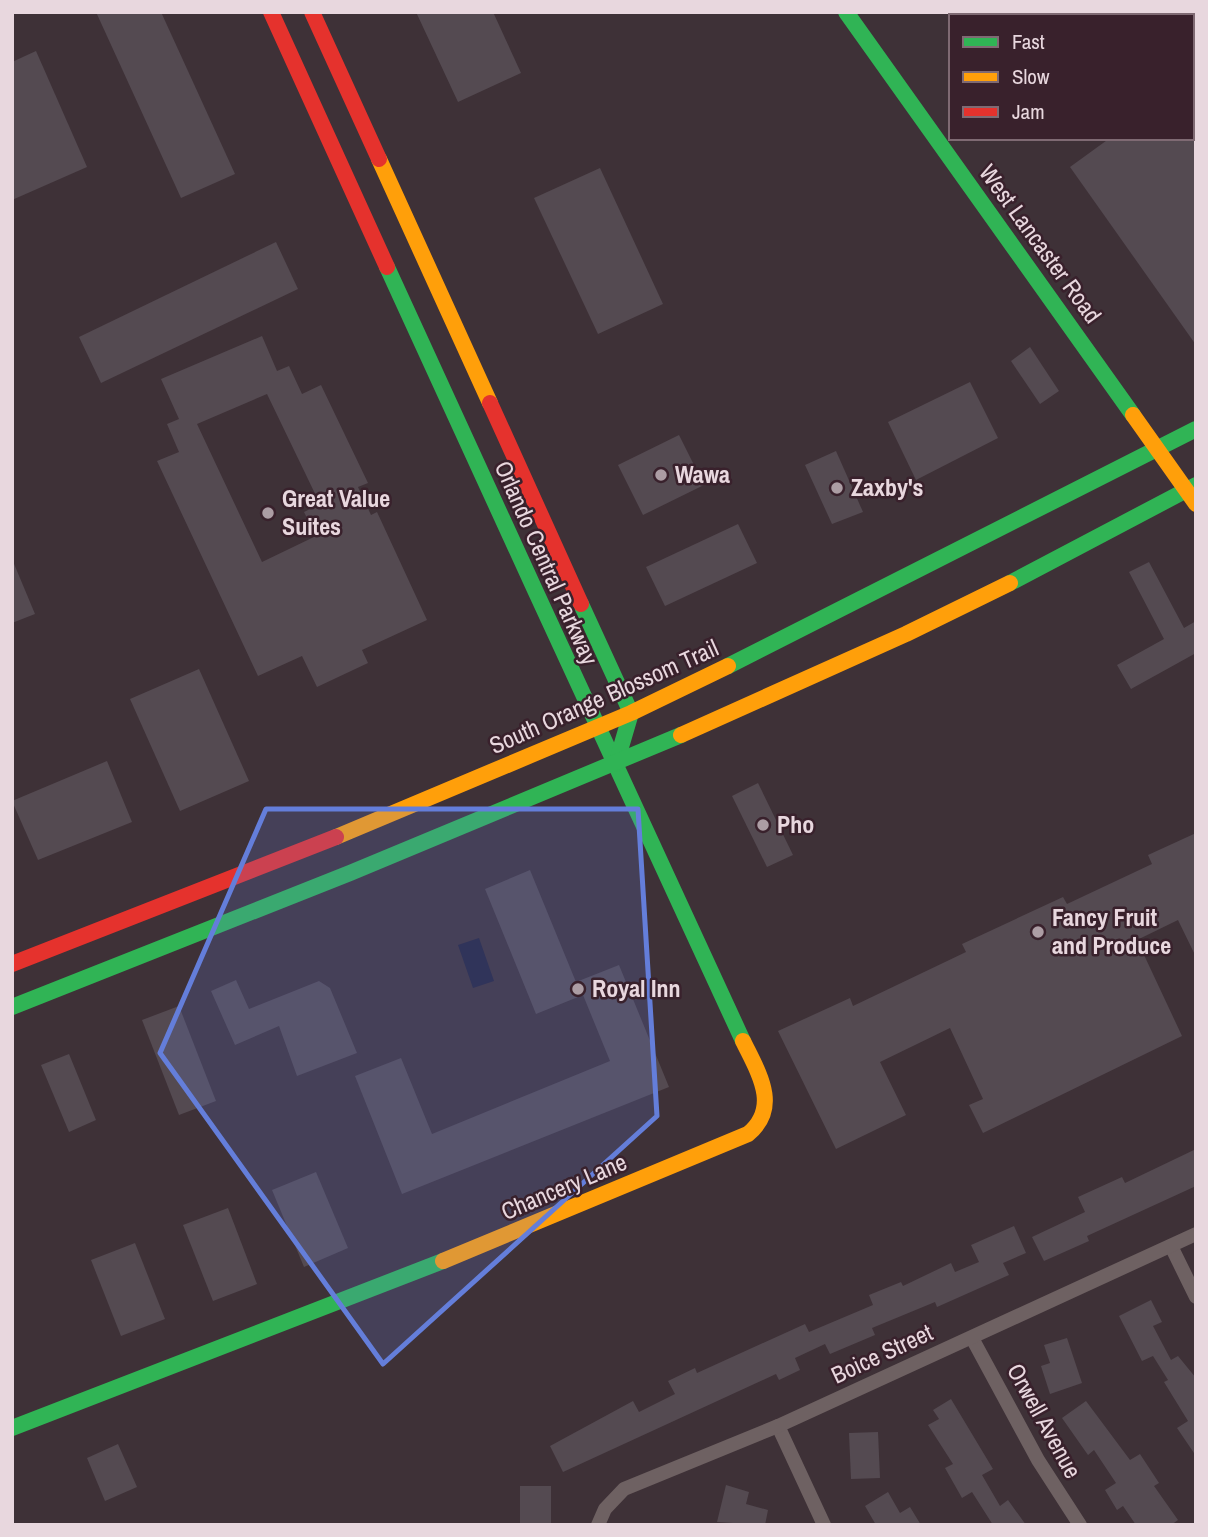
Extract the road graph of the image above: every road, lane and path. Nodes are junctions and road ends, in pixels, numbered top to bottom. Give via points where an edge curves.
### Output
1 (271, 12) edge
2 (312, 12) edge
3 (846, 12) edge
4 (1196, 429) edge
5 (1159, 449) junction
6 (1193, 493) edge
7 (631, 713) junction
8 (597, 728) junction
9 (616, 764) junction
10 (12, 964) edge
11 (12, 1007) edge
12 (1196, 1234) edge
13 (1171, 1247) junction
14 (1196, 1297) edge
15 (972, 1338) junction
16 (778, 1426) junction
17 (12, 1428) edge
18 (598, 1525) edge
19 (824, 1525) edge
20 (1080, 1525) edge

1 - 8 street, Orlando Central Parkway
2 - 7 street, Orlando Central Parkway
3 - 5 street, West Lancaster Road
4 - 5 street, South Orange Blossom Trail
5 - 6 street, West Lancaster Road
5 - 7 street, South Orange Blossom Trail
6 - 9 street via 906,634
7 - 8 street, South Orange Blossom Trail
7 - 9 street
8 - 9 street, Orlando Central Parkway
8 - 10 street, South Orange Blossom Trail via 421,803
9 - 11 street via 312,891
9 - 17 street, Chancery Lane via 763,1086 767,1107 758,1127 408,1276
12 - 13 street, Boice Street
13 - 14 street
13 - 15 street, Boice Street
15 - 16 street, Boice Street
15 - 20 street, Orwell Avenue via 1038,1460
16 - 18 street, Boice Street via 624,1489 605,1508
16 - 19 street

